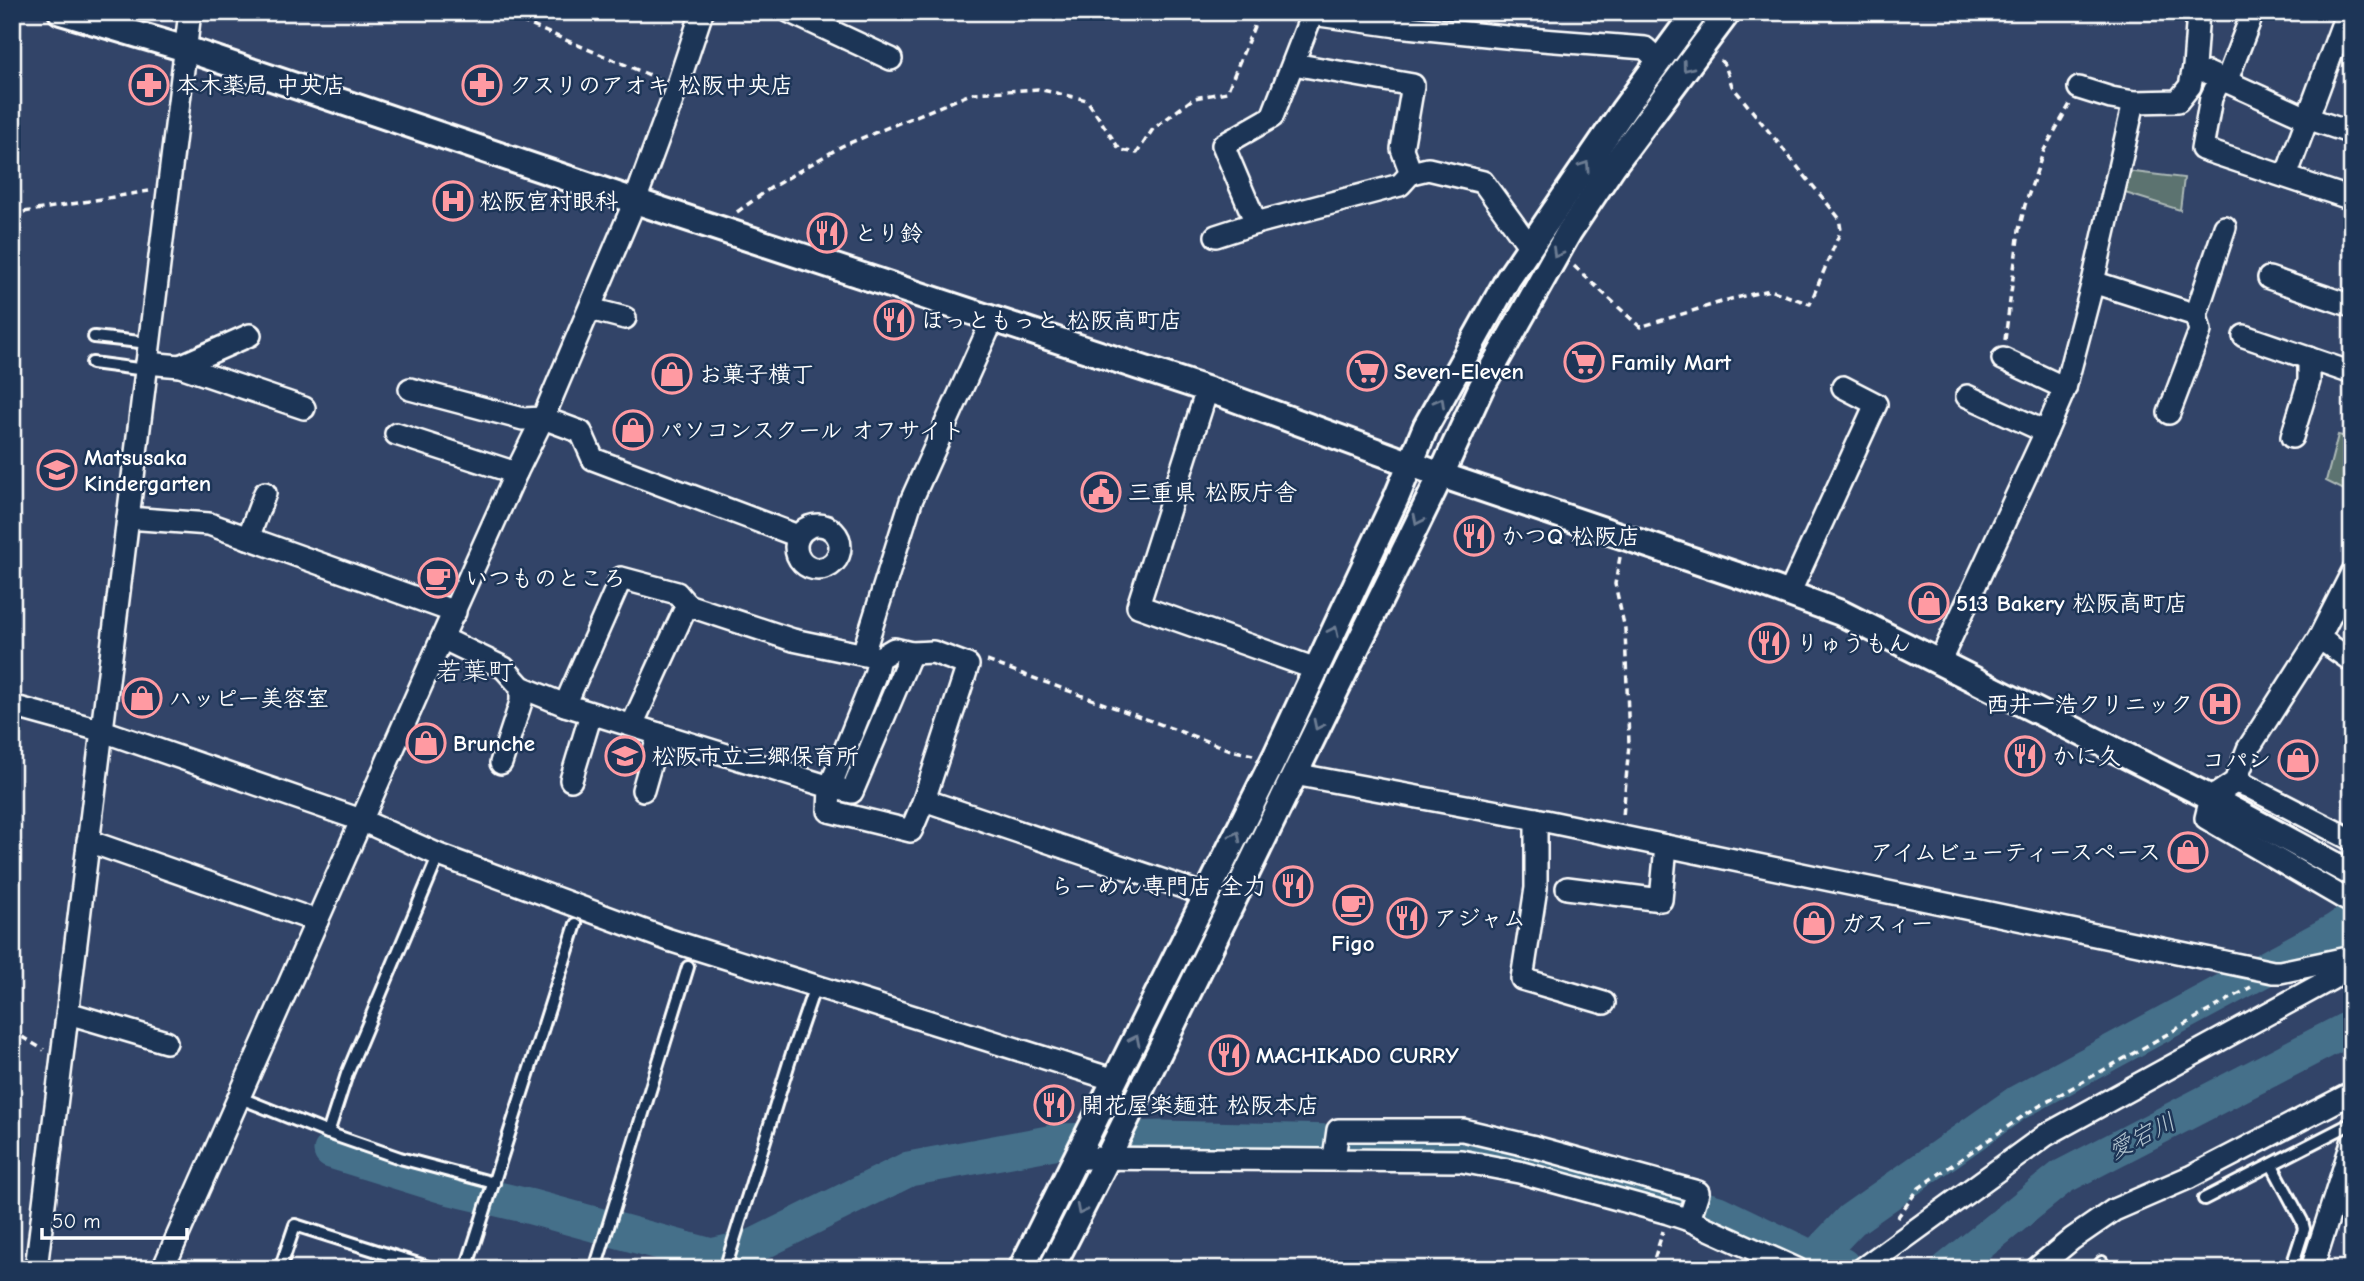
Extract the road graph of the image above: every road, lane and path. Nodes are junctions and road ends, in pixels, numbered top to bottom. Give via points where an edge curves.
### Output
1 (61, 12) edge
2 (190, 12) edge
3 (499, 12) edge
4 (790, 12) edge
5 (1260, 12) edge
6 (1695, 12) edge
7 (1728, 12) edge
8 (2197, 12) edge
9 (2253, 12) edge
10 (2347, 12) edge
11 (694, 14) edge
12 (1396, 19) edge
13 (1704, 45) junction
14 (186, 48) junction
15 (891, 59) dead end
16 (1659, 61) junction
17 (1293, 64) junction
18 (2194, 66) junction
19 (2223, 80) junction
20 (677, 87) junction
21 (2079, 88) joint
22 (2134, 102) junction
23 (2307, 118) junction
24 (2352, 133) edge
25 (1411, 173) junction
26 (2287, 176) junction
27 (168, 188) junction
28 (2352, 199) edge
29 (635, 201) junction
30 (12, 214) edge
31 (1256, 223) junction
32 (715, 227) junction
33 (2225, 228) dead end
34 (1216, 236) dead end
35 (1530, 247) junction
36 (1558, 252) junction
37 (2269, 278) dead end
38 (2093, 282) junction
39 (2352, 306) edge
40 (590, 309) junction
41 (2196, 315) junction
42 (625, 318) dead end
43 (993, 319) junction
44 (250, 335) dead end
45 (2244, 336) dead end
46 (94, 337) dead end
47 (2309, 358) junction
48 (147, 359) junction
49 (2003, 359) joint
50 (92, 363) dead end
51 (180, 366) junction
52 (2352, 373) edge
53 (1843, 387) dead end
54 (2065, 388) junction
55 (410, 389) dead end
56 (1207, 390) junction
57 (1967, 396) dead end
58 (304, 408) dead end
59 (2169, 413) dead end
60 (543, 418) junction
61 (2046, 432) junction
62 (396, 434) dead end
63 (2292, 437) dead end
64 (1412, 464) junction
65 (516, 473) junction
66 (1441, 474) junction
67 (265, 493) dead end
68 (128, 518) junction
69 (798, 536) dead end
70 (248, 538) junction
71 (1620, 554) dead end
72 (2352, 573) edge
73 (1789, 594) junction
74 (687, 605) junction
75 (455, 612) junction
76 (442, 638) junction
77 (2319, 638) junction
78 (911, 653) junction
79 (871, 656) junction
80 (979, 658) dead end
81 (2352, 661) edge
82 (1940, 662) junction
83 (1317, 669) junction
84 (521, 687) junction
85 (565, 705) junction
86 (12, 706) edge
87 (591, 714) junction
88 (632, 725) junction
89 (103, 731) junction
90 (659, 734) junction
91 (1259, 756) dead end
92 (501, 763) dead end
93 (1294, 774) junction
94 (571, 780) dead end
95 (2235, 782) junction
96 (830, 787) junction
97 (643, 790) dead end
98 (2211, 798) junction
99 (924, 800) junction
100 (1536, 819) junction
101 (361, 820) junction
102 (1621, 837) junction
103 (2352, 840) edge
104 (88, 841) junction
105 (1666, 846) junction
106 (439, 855) junction
107 (2352, 874) edge
108 (1567, 888) dead end
109 (1206, 895) junction
110 (2347, 901) dead end
111 (317, 921) junction
112 (576, 924) dead end
113 (2352, 959) edge
114 (688, 967) dead end
115 (815, 986) junction
116 (1604, 1003) dead end
117 (68, 1013) junction
118 (12, 1031) edge
119 (166, 1042) dead end
120 (61, 1060) junction
121 (1115, 1080) junction
122 (2352, 1093) edge
123 (238, 1097) junction
124 (2352, 1123) edge
125 (1420, 1131) junction
126 (328, 1133) junction
127 (2352, 1143) edge
128 (1523, 1144) junction
129 (1078, 1154) junction
130 (1110, 1154) junction
131 (1334, 1157) junction
132 (1420, 1159) junction
133 (2272, 1165) junction
134 (1617, 1169) junction
135 (1519, 1171) junction
136 (494, 1184) junction
137 (1612, 1196) junction
138 (2204, 1199) dead end
139 (1668, 1213) junction
140 (1689, 1220) junction
141 (1866, 1266) edge
142 (36, 1269) edge
143 (163, 1269) edge
144 (280, 1269) edge
145 (435, 1269) edge
146 (466, 1269) edge
147 (595, 1269) edge
148 (725, 1269) edge
149 (1021, 1269) edge
150 (1051, 1269) edge
151 (1651, 1269) edge
152 (1797, 1269) edge
153 (2036, 1269) edge
154 (2291, 1269) edge
155 (2312, 1269) edge

1 - 14 street
2 - 14 street
3 - 20 path
4 - 15 street
5 - 32 path via 1227,92 1194,98 1153,129 1138,153 1120,150 1087,100 1038,89 973,93 842,146
6 - 16 street
7 - 13 street
8 - 18 street
9 - 19 street
10 - 23 street
11 - 20 street
12 - 16 street via 1516,38 1645,48
12 - 17 street via 1312,14
13 -> 36 street via 1613,166
13 - 36 path via 1725,65 1732,86 1839,218 1842,230 1810,304 1770,290 1640,327
14 - 27 street
14 - 29 street
35 -> 16 street
17 - 25 street via 1413,85 1402,149
17 - 31 street via 1272,117 1223,145
18 - 19 street
18 - 22 street via 2190,86 2178,101
19 - 23 street
19 - 26 street via 2211,98 2202,149
20 - 29 street
21 - 22 street
21 - 49 path via 2044,150 2025,205
22 - 38 street
23 - 24 street
23 - 26 street
25 - 31 street via 1400,185
25 - 35 street via 1429,169 1483,182
26 - 28 street
27 - 30 path
27 - 48 street
29 - 32 street
29 - 40 street
31 - 34 street
32 - 43 street
33 - 41 street
64 -> 35 street via 1426,426
36 -> 66 street via 1481,388
37 - 39 street
38 - 41 street
38 - 54 street
40 - 42 street
40 - 60 street
41 - 59 street via 2200,331
43 - 56 street
43 - 79 street via 911,501
44 - 51 street
45 - 47 street
46 - 48 lane
47 - 52 street
47 - 63 street via 2309,381
48 - 50 lane
48 - 51 street
48 - 68 street
49 - 54 street
51 - 58 street
53 - 73 street via 1876,404
54 - 61 street
55 - 60 street via 523,419
56 - 64 street
56 - 83 street via 1138,606
57 - 61 street
60 - 65 street
60 - 69 street via 581,432 593,459
61 - 82 street
62 - 65 street
64 - 66 street
83 -> 64 street
65 - 75 street
66 - 73 street
66 -> 93 street
67 - 70 street
68 - 70 street via 209,524
68 - 89 street
70 - 75 street
71 - 102 path via 1615,584 1625,629 1629,744
72 - 77 street
73 - 82 street via 1841,613
74 - 79 street via 793,640
74 - 85 street via 677,593 621,578
74 - 88 street
75 - 76 street
76 - 84 street via 504,668
76 - 101 street
77 - 81 street
77 - 95 street via 2248,749
78 - 79 street via 894,649
78 - 96 street via 852,792
78 - 99 street via 933,652 968,665
79 - 96 street via 875,675
80 - 91 path via 1231,750
82 - 98 street
109 -> 83 street
84 - 85 street
84 - 92 street via 521,702
85 - 87 street
86 - 89 street
87 - 88 street
87 - 94 street
88 - 90 street
89 - 101 street
89 - 104 street
90 - 96 street
90 - 97 street
93 - 100 street
93 - 130 street
95 - 98 street
95 - 103 street
96 - 99 street via 829,811 911,831
98 - 107 street
98 - 110 street via 2206,818
99 - 109 street
100 - 102 street
100 - 116 street via 1536,888 1522,979
101 - 106 street
101 - 111 street
102 - 105 street
104 - 111 street
104 - 117 street
105 - 108 street via 1661,900
105 - 113 street via 2273,972
106 - 115 street via 669,940
106 - 126 lane via 347,1074
121 -> 109 street
111 - 123 street
112 - 136 lane
113 - 141 street via 2332,979 2046,1135
114 - 147 lane
115 - 121 street
115 - 148 lane
117 - 119 street
117 - 120 street
118 - 120 path
120 - 142 street
121 - 129 street
122 - 153 street via 2190,1177 2114,1210
123 - 126 lane
123 - 143 street
124 - 133 lane
125 - 128 street via 1462,1130
125 - 131 street via 1338,1130
125 - 132 street
126 - 136 lane
127 - 155 street
128 - 134 street
128 - 135 street
129 - 130 street
129 - 149 street
130 - 131 street
130 -> 150 street
131 - 132 street
132 - 135 street
133 - 138 lane
133 - 154 lane via 2304,1229
134 - 137 street
134 - 140 street via 1698,1192
135 - 137 street
136 - 146 lane
137 - 139 street
139 - 140 street
139 - 151 path
140 - 152 street
144 - 145 lane via 295,1225

